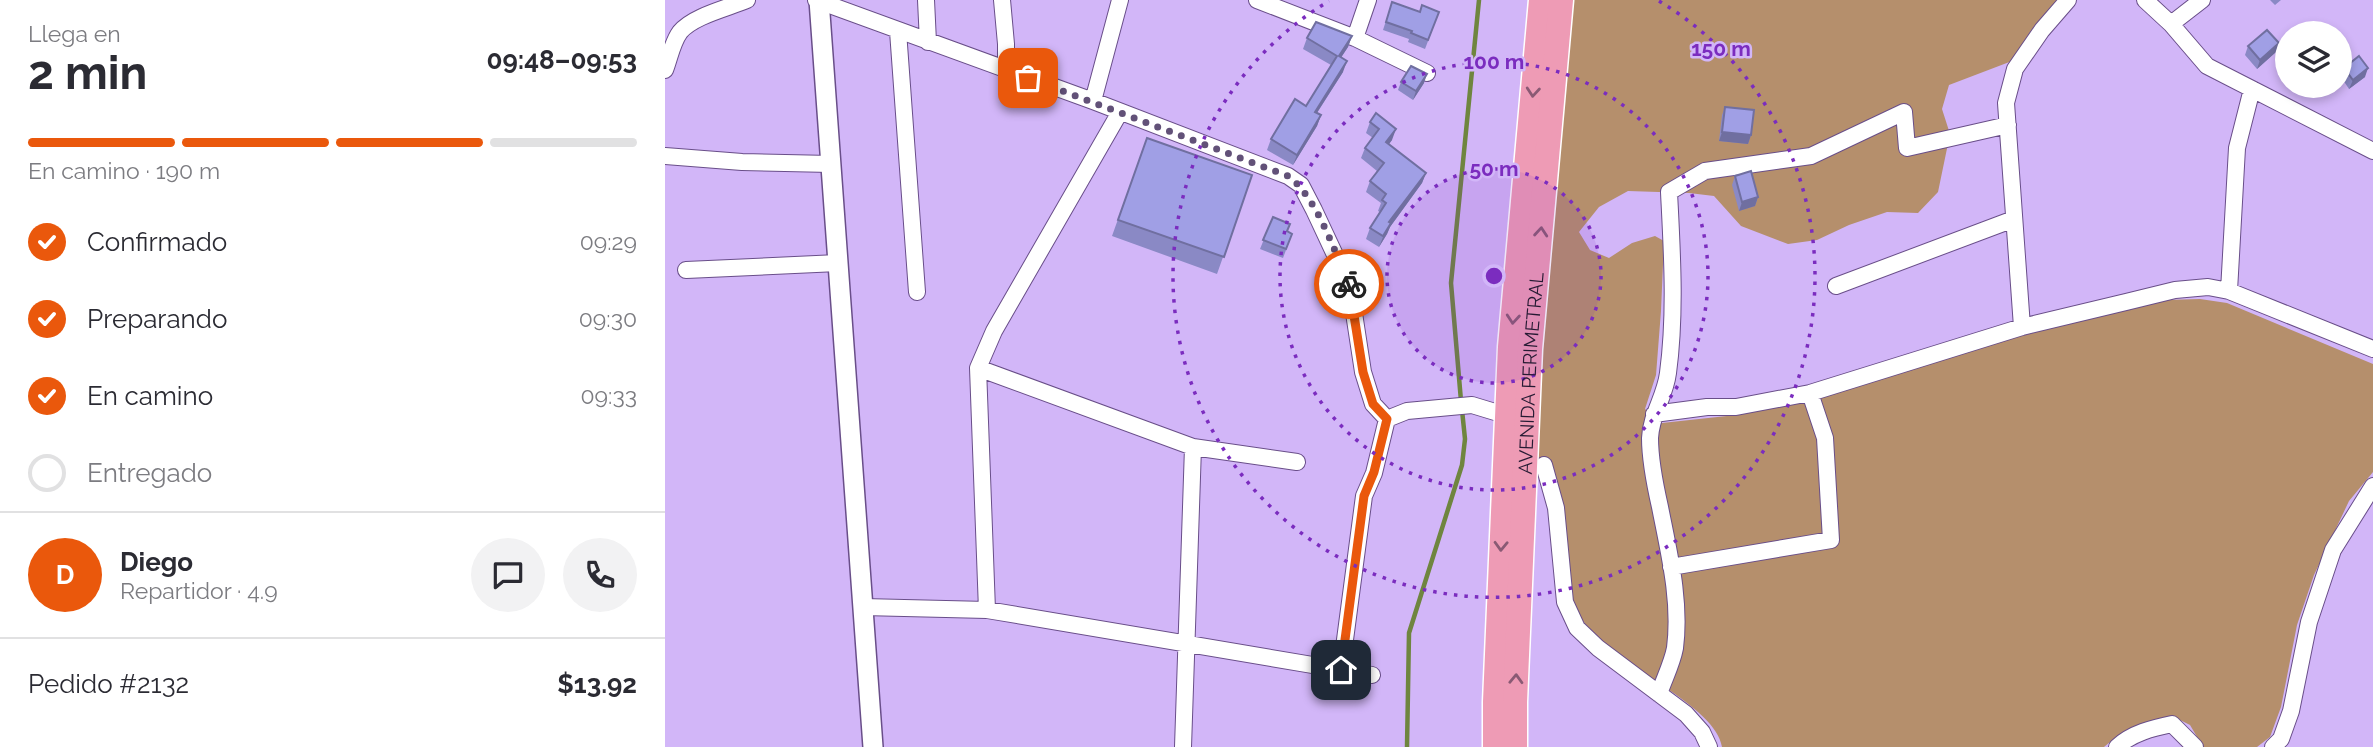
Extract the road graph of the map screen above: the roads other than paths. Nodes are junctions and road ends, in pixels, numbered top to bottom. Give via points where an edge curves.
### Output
1 (747, 0) edge
2 (926, 0) edge
3 (1002, 0) edge
4 (1120, 0) edge
5 (1257, 0) edge
6 (1367, 0) edge
7 (1541, 0) edge
8 (1561, 0) edge
9 (2068, 0) edge
10 (2145, 0) edge
11 (2202, 0) edge
12 (818, 1) edge
13 (2171, 24) junction
14 (898, 31) junction
15 (1355, 38) junction
16 (928, 42) junction
17 (665, 69) edge
18 (1006, 70) junction
19 (1427, 73) edge
20 (2252, 89) junction
21 (1093, 101) junction
22 (1120, 112) junction
23 (2008, 125) junction
24 (2373, 151) edge
25 (665, 156) edge
26 (831, 164) junction
27 (2014, 219) junction
28 (838, 264) junction
29 (686, 270) dead end
30 (1836, 286) dead end
31 (2229, 291) junction
32 (918, 292) dead end
33 (2022, 327) junction
34 (2373, 349) edge
35 (978, 368) junction
36 (1810, 393) junction
37 (1495, 412) dead end
38 (1654, 414) junction
39 (1387, 419) junction
40 (1193, 447) junction
41 (1297, 462) dead end
42 (1543, 465) dead end
43 (2373, 486) edge
44 (1671, 568) junction
45 (863, 607) junction
46 (987, 610) junction
47 (1185, 643) junction
48 (1341, 670) junction
49 (1372, 675) dead end
50 (1659, 694) junction
51 (873, 747) edge
52 (1183, 747) edge
53 (1495, 747) edge
54 (1515, 747) edge
55 (1709, 747) edge
56 (2117, 747) edge
57 (2195, 747) edge
58 (2273, 747) edge

1 - 17 street via 681,31
2 - 16 street
3 - 18 street
4 - 21 street
5 - 15 street
6 - 15 street
7 -> 53 main road, AVENIDA PERIMETRAL via 1510,347
54 -> 8 main road, AVENIDA PERIMETRAL via 1530,349
9 - 23 street via 2015,69 2006,103
10 - 13 street
11 - 13 street
12 - 14 street
12 - 26 street
13 - 20 street via 2207,66
14 - 16 street
14 - 32 street
15 - 19 street
16 - 18 street
18 - 21 street
20 - 24 street
20 - 31 street via 2237,148
21 - 22 street
22 - 35 street via 994,331
22 - 39 street via 1301,185 1350,287 1363,372 1373,404
23 - 27 street
23 - 38 street via 1907,148 1903,112 1811,156 1705,171 1669,192 1673,285 1668,370 1664,396
25 - 26 street
26 - 28 street
27 - 30 street
27 - 33 street
28 - 29 street
28 - 45 street
31 - 33 street via 2208,287 2175,290
31 - 34 street
33 - 36 street
35 - 40 street
35 - 46 street
36 - 38 street via 1736,407
36 - 44 street via 1825,438 1831,540
37 - 39 street via 1472,405 1407,411
38 - 44 street via 1650,439
39 - 48 street via 1364,496
40 - 41 street
40 - 47 street
42 - 50 street via 1556,508 1565,602 1577,628
43 - 58 street via 2333,550 2309,622 2291,711 2281,739
44 - 50 street via 1677,615 1674,651
45 - 46 street
45 - 51 street
46 - 47 street
47 - 48 street
47 - 52 street
48 - 49 street
50 - 55 street via 1694,723
56 - 57 street via 2149,729 2172,724

